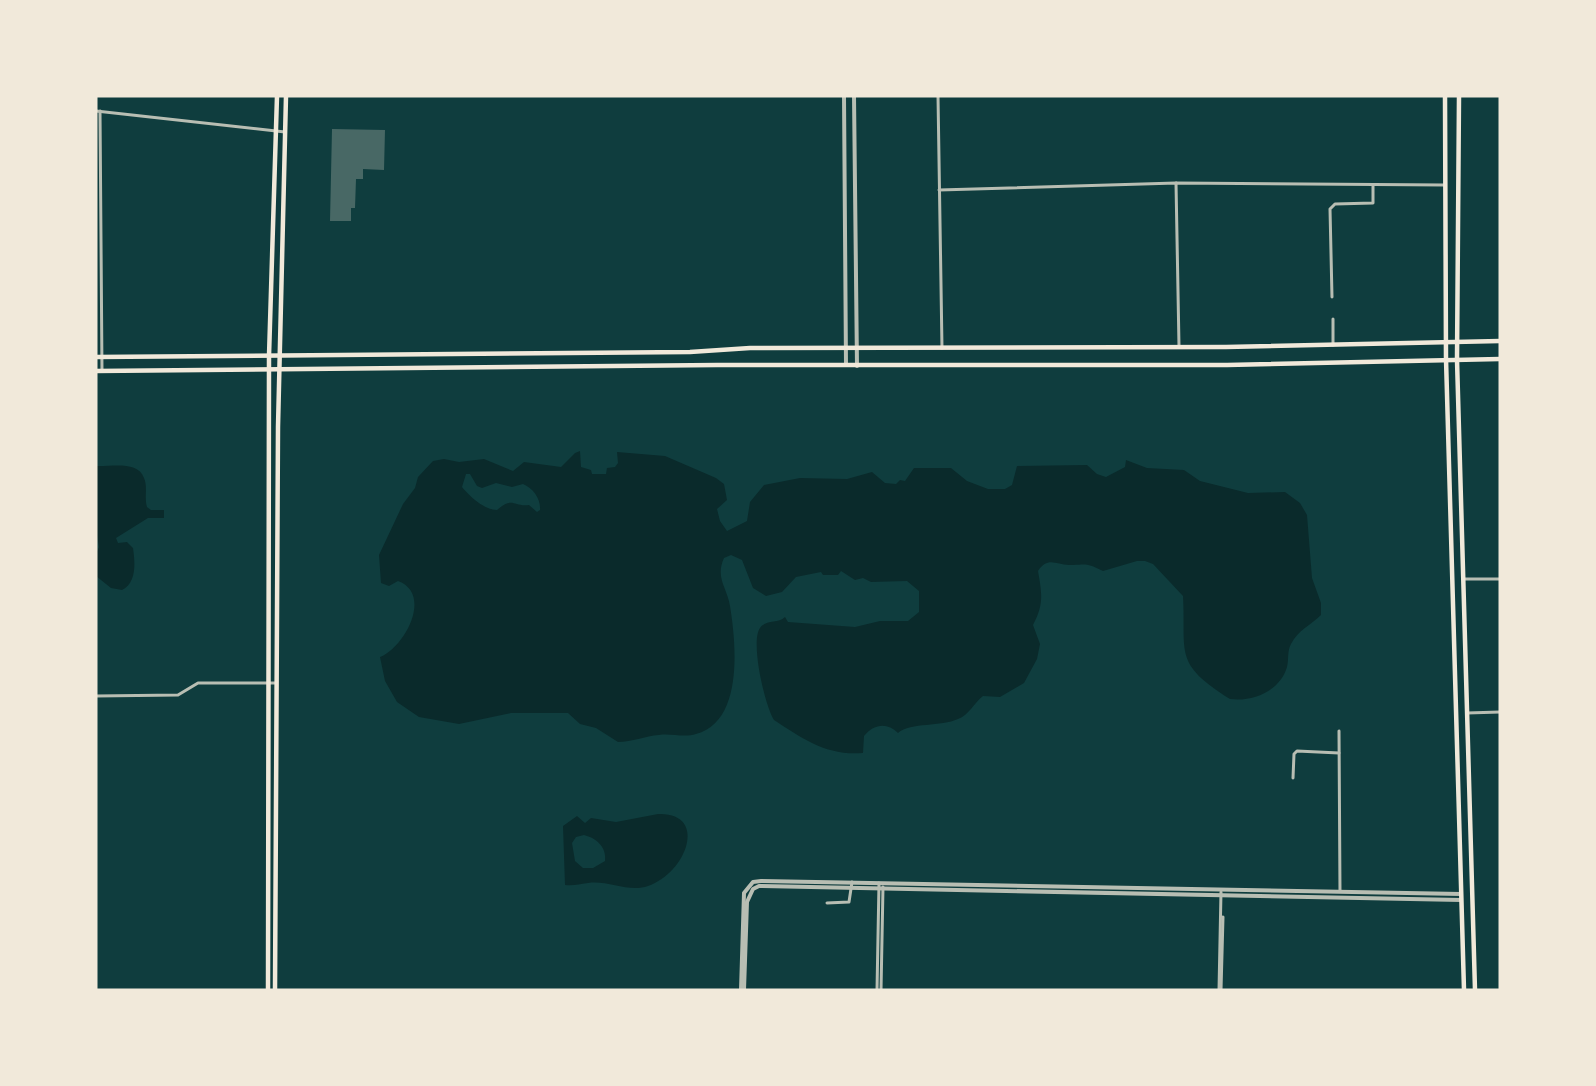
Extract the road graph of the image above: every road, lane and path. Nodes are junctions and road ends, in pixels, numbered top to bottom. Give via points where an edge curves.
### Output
1 (277, 96) edge
2 (286, 96) edge
3 (844, 96) edge
4 (854, 96) edge
5 (938, 96) edge
6 (1445, 96) edge
7 (1459, 96) edge
8 (98, 111) edge
9 (276, 132) junction
10 (285, 132) junction
11 (1176, 183) junction
12 (1446, 185) junction
13 (1373, 186) junction
14 (939, 190) junction
15 (1332, 297) dead end
16 (1333, 320) dead end
17 (1500, 341) edge
18 (1446, 342) junction
19 (1458, 342) junction
20 (1333, 345) junction
21 (1179, 347) junction
22 (857, 348) junction
23 (942, 348) junction
24 (846, 349) junction
25 (269, 356) junction
26 (99, 357) edge
27 (279, 357) junction
28 (1446, 359) junction
29 (1500, 359) edge
30 (1457, 360) junction
31 (846, 366) junction
32 (857, 366) junction
33 (269, 370) junction
34 (279, 370) junction
35 (99, 371) edge
36 (1463, 579) junction
37 (1500, 579) edge
38 (267, 683) junction
39 (276, 683) junction
40 (96, 696) edge
41 (1500, 712) edge
42 (1467, 713) junction
43 (1339, 731) dead end
44 (1339, 753) junction
45 (1293, 778) dead end
46 (852, 885) junction
47 (881, 885) junction
48 (1340, 893) junction
49 (1222, 894) junction
50 (1461, 897) junction
51 (1340, 899) junction
52 (827, 903) dead end
53 (268, 990) edge
54 (275, 990) edge
55 (742, 990) edge
56 (879, 990) edge
57 (1220, 990) edge
58 (1464, 990) edge
59 (1474, 990) edge

1 - 9 main road
2 - 10 main road
3 - 24 street
4 - 22 street
5 - 14 street
6 - 12 main road
7 - 19 main road
8 - 9 street
8 - 26 street
9 - 10 street
9 - 25 main road
10 - 27 main road
11 - 13 street
11 - 14 street
11 - 21 street
12 - 13 street
12 - 18 main road
13 - 15 street via 1373,203 1335,204 1330,209
14 - 23 street
16 - 20 street
17 - 19 main road
18 - 19 main road
18 - 20 main road
18 - 28 main road
19 - 30 main road
20 - 21 main road
21 - 23 main road
22 - 23 main road
22 - 24 main road
22 - 32 street
24 - 27 main road
24 - 31 street
25 - 26 main road
25 - 27 main road
25 - 33 main road
26 - 35 street
27 - 34 main road
28 - 30 main road
28 - 32 main road via 1215,365
28 - 50 main road
29 - 30 main road
30 - 36 main road
31 - 32 main road
31 - 34 main road
33 - 34 main road
33 - 35 main road
33 - 38 main road
34 - 39 main road
36 - 37 street
36 - 42 main road
38 - 39 street
38 - 40 street via 198,683 178,695
38 - 53 main road
39 - 54 main road
41 - 42 street
42 - 59 main road
43 - 44 street
44 - 45 street via 1297,751
44 - 48 street
46 - 47 street
46 - 52 street via 849,902
46 - 55 street via 753,889 746,915
46 - 55 street via 761,881 747,887 742,903
47 - 49 street
47 - 56 street
48 - 49 street
48 - 50 street
48 - 51 street
49 - 51 street
49 - 57 street
50 - 51 street
50 - 58 main road

